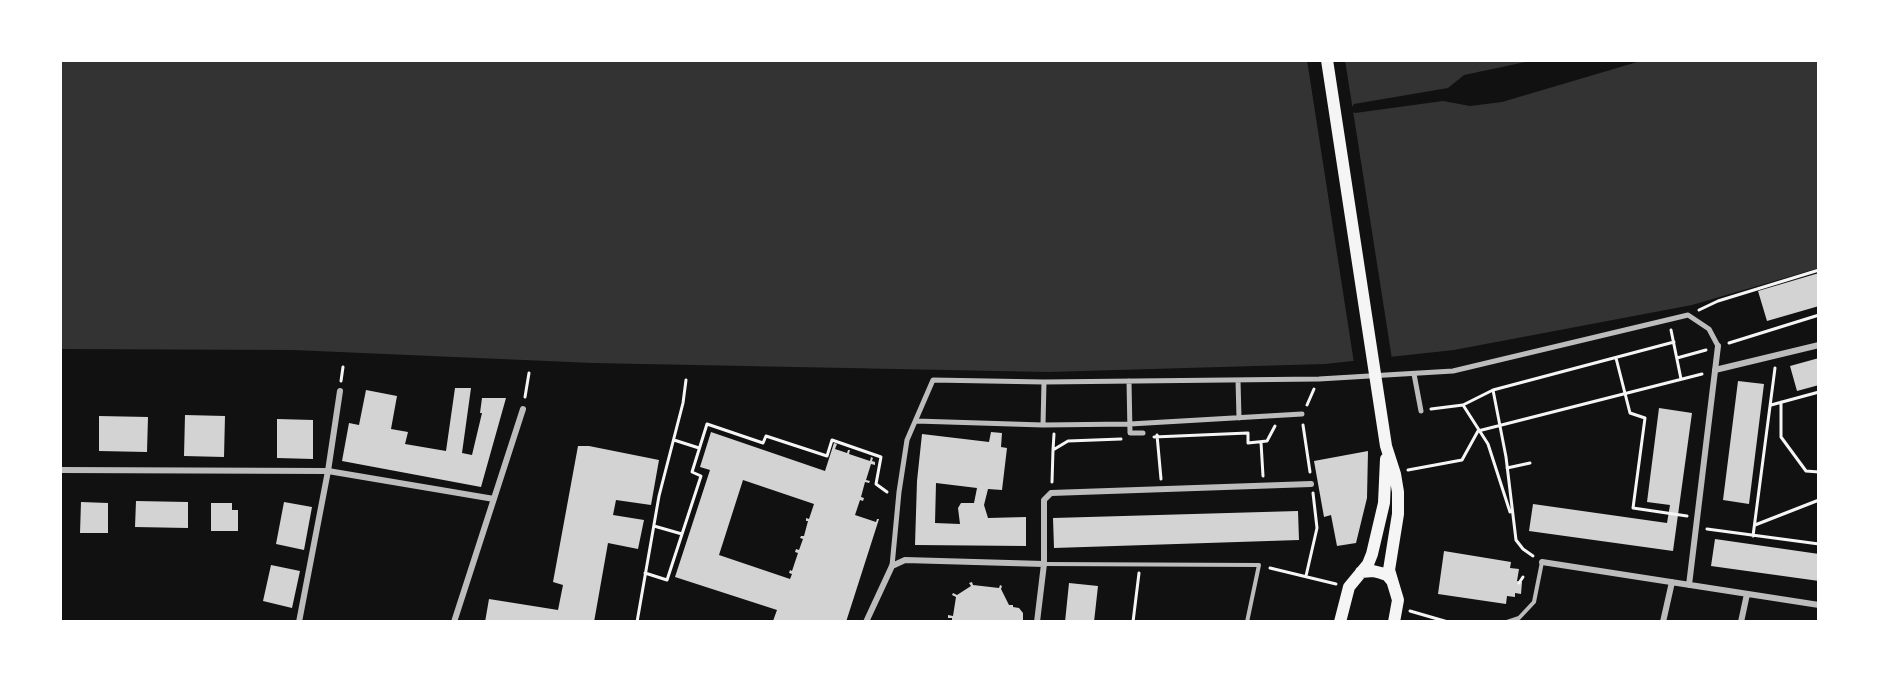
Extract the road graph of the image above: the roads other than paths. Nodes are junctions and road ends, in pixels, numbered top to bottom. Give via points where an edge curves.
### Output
1 (1327, 60) edge
2 (1819, 345) edge
3 (1718, 346) joint
4 (1715, 370) junction
5 (1414, 374) junction
6 (1238, 380) junction
7 (1129, 381) junction
8 (1044, 382) junction
9 (340, 392) dead end
10 (524, 409) road end
11 (1421, 411) road end
12 (1302, 414) road end
13 (1239, 418) junction
14 (916, 421) junction
15 (1130, 424) junction
16 (1043, 425) junction
17 (1143, 433) dead end
18 (1386, 446) junction
19 (60, 470) edge
20 (328, 471) junction
21 (1311, 484) dead end
22 (494, 499) junction
23 (1542, 562) joint
24 (1044, 564) junction
25 (892, 566) junction
26 (1361, 572) junction
27 (1392, 581) junction
28 (1672, 582) junction
29 (1689, 585) junction
30 (1747, 594) junction
31 (1819, 605) edge
32 (299, 622) edge
33 (454, 622) edge
34 (866, 622) edge
35 (1037, 622) edge
36 (1247, 622) edge
37 (1340, 622) edge
38 (1394, 622) edge
39 (1507, 622) edge
40 (1663, 622) edge
41 (1741, 622) edge

1 - 18 main road
2 - 4 street
3 - 4 street
3 - 5 street via 1709,330 1688,315 1453,371
4 - 29 street
5 - 6 street
5 - 11 street
6 - 7 street
6 - 13 street
7 - 8 street
7 - 15 street
8 - 14 street via 933,380
8 - 16 street
9 - 20 street
10 - 22 street
12 - 13 street
13 - 15 street
14 - 16 street
14 - 25 street via 907,440
15 - 16 street
15 - 17 street via 1130,433
18 - 26 main road via 1382,512 1372,554
18 - 27 main road via 1395,474 1398,503 1390,561
19 - 20 street
20 - 22 street
20 - 32 street
21 - 24 street via 1051,493 1044,500
22 - 33 street
23 - 28 street
23 - 39 lane via 1534,602 1519,618
24 - 25 street via 905,560
24 - 35 street
24 - 36 lane via 1259,565
25 - 34 street
26 - 27 main road via 1381,573
26 - 37 main road via 1349,587
27 - 38 main road via 1398,600
28 - 29 street
28 - 40 street
29 - 30 street
30 - 31 street
30 - 41 street

